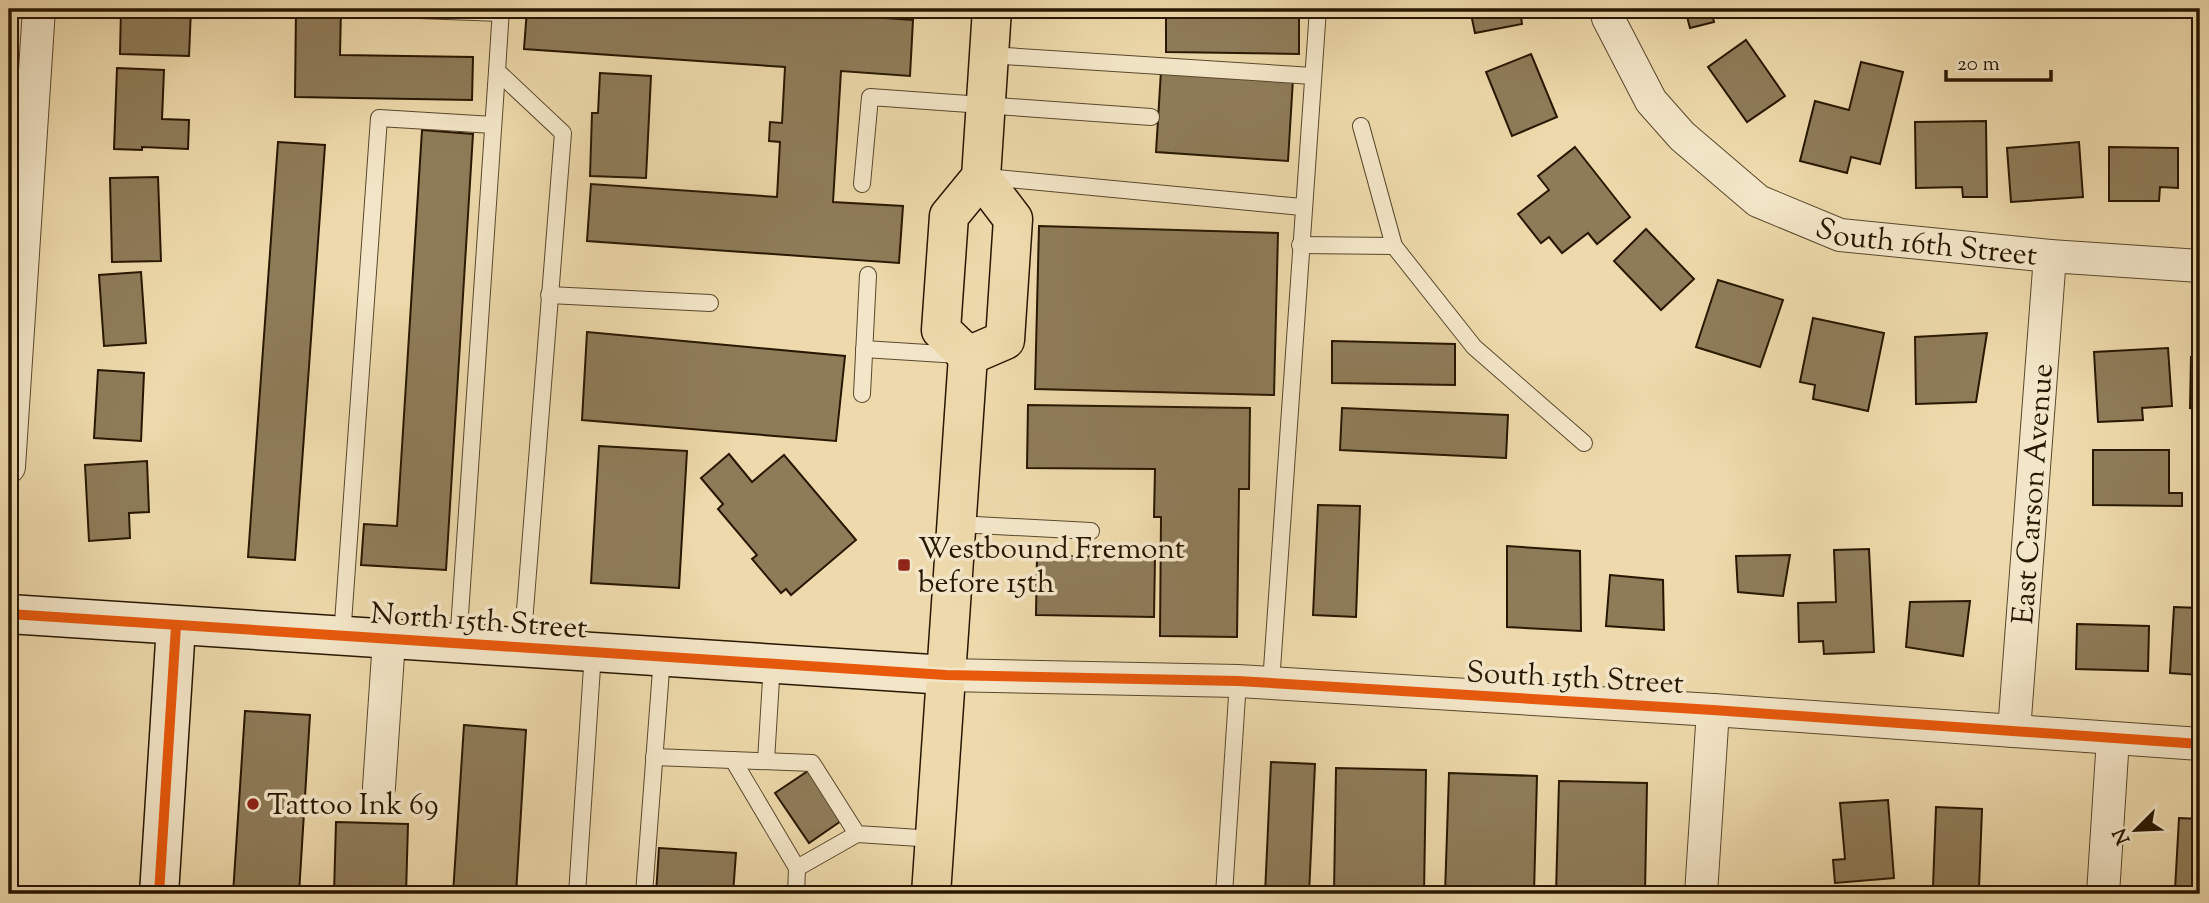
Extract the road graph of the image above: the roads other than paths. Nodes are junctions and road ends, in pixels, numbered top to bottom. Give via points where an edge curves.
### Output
1 (39, 9) edge
2 (393, 9) edge
3 (415, 9) edge
4 (992, 9) edge
5 (1318, 9) edge
6 (1606, 9) edge
7 (500, 11) edge
8 (989, 55) junction
9 (497, 71) junction
10 (1313, 76) junction
11 (985, 104) junction
12 (1151, 117) dead end
13 (493, 125) junction
14 (1361, 126) dead end
15 (981, 177) junction
16 (862, 184) dead end
17 (17, 192) edge
18 (1302, 208) junction
19 (1300, 245) junction
20 (1394, 246) junction
21 (2050, 256) junction
22 (2200, 266) edge
23 (868, 275) dead end
24 (549, 295) junction
25 (710, 303) dead end
26 (864, 349) junction
27 (968, 356) junction
28 (862, 394) dead end
29 (1584, 443) dead end
30 (9, 467) edge
31 (957, 524) junction
32 (1091, 531) dead end
33 (9, 614) edge
34 (176, 626) junction
35 (342, 637) junction
36 (389, 640) junction
37 (458, 644) junction
38 (522, 648) junction
39 (593, 652) junction
40 (662, 657) junction
41 (772, 663) junction
42 (946, 675) junction
43 (1238, 681) junction
44 (1271, 683) junction
45 (1713, 710) junction
46 (2014, 731) junction
47 (2113, 738) junction
48 (2200, 744) edge
49 (654, 757) junction
50 (733, 760) junction
51 (766, 761) junction
52 (379, 787) dead end
53 (857, 834) junction
54 (935, 839) junction
55 (797, 868) junction
56 (159, 894) edge
57 (577, 894) edge
58 (644, 894) edge
59 (796, 894) edge
60 (932, 894) edge
61 (1224, 894) edge
62 (1701, 894) edge
63 (2102, 894) edge

1 - 17 street
2 - 3 lane
3 - 7 lane
4 - 8 main road
5 - 10 lane
6 - 21 street, South 16th Street via 1651,101 1682,136 1758,201 1840,235
7 - 9 lane
8 - 10 lane
8 - 11 main road
9 - 13 lane
9 - 24 lane via 563,133
10 - 18 lane
11 - 12 lane
11 - 15 main road
11 - 16 lane via 870,97
13 - 35 lane via 379,118
13 - 37 lane
14 - 20 lane
15 - 18 lane
15 - 27 main road via 949,216 941,330
15 - 27 main road via 1013,219 1005,341
17 - 30 street
18 - 19 lane
19 - 20 lane
19 - 44 lane
20 - 29 lane via 1474,347
21 - 22 street, South 16th Street
21 - 46 street, East Carson Avenue
23 - 26 lane
24 - 25 lane
24 - 38 lane
26 - 27 lane
26 - 28 lane
27 - 31 main road
31 - 32 lane
31 - 42 main road
33 - 34 street, North 15th Street
34 - 35 street, North 15th Street
34 - 56 street
35 - 36 street, North 15th Street
36 - 37 street, North 15th Street
36 - 52 street
37 - 38 street, North 15th Street
38 - 39 street, North 15th Street
39 - 40 street, North 15th Street
39 - 57 lane
40 - 41 street, North 15th Street
40 - 49 lane
41 - 42 street, North 15th Street
41 - 51 lane
42 - 43 street, South 15th Street
42 - 54 main road
43 - 44 street, South 15th Street
43 - 61 lane
44 - 45 street, South 15th Street
45 - 46 street, South 15th Street
45 - 62 street
46 - 47 street, South 15th Street
47 - 48 street, South 15th Street
47 - 63 street
49 - 50 lane
49 - 58 lane
50 - 51 lane
50 - 55 lane
51 - 53 lane via 812,763
53 - 54 lane
53 - 55 lane
54 - 60 main road
55 - 59 lane

